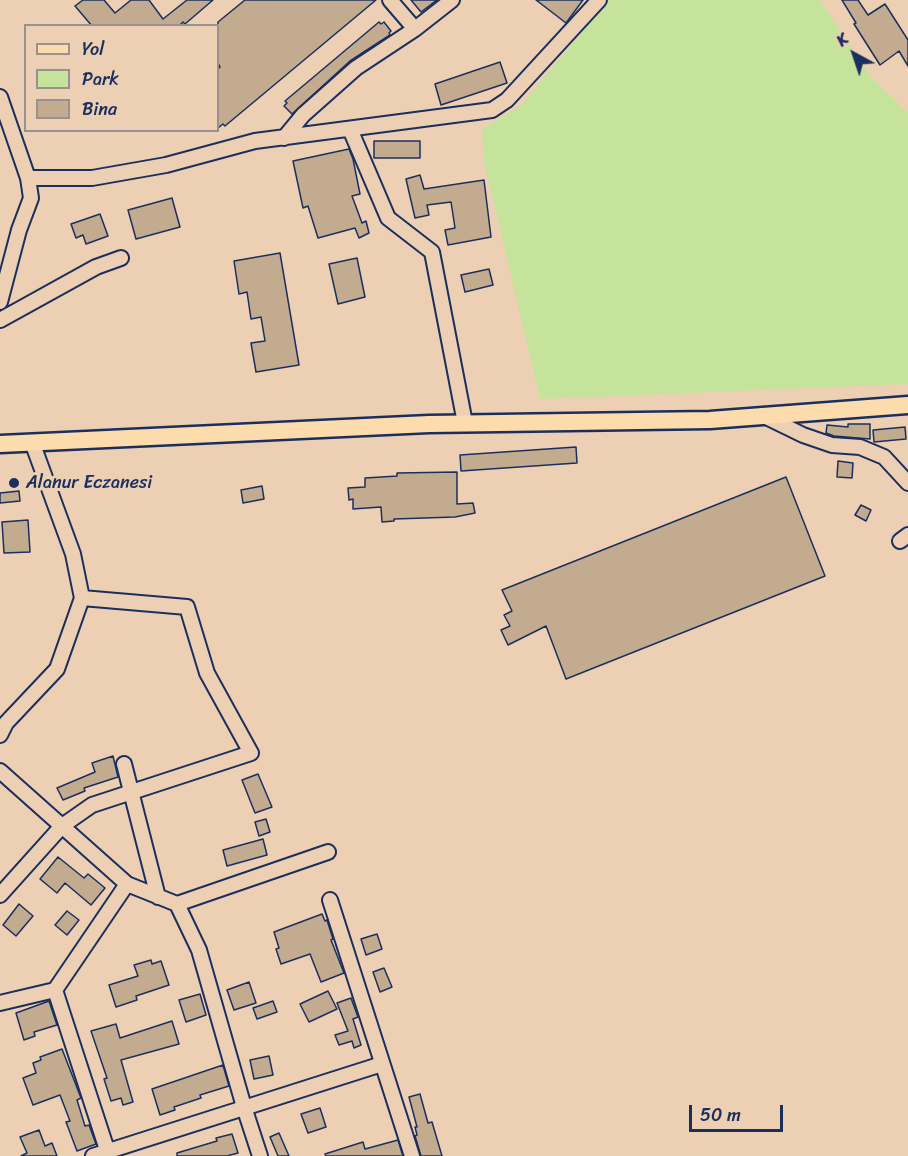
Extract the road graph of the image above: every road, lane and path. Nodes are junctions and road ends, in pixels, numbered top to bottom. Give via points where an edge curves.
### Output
1 (390, 0) edge
2 (452, 0) edge
3 (598, 0) edge
4 (415, 29) junction
5 (0, 97) edge
6 (350, 129) junction
7 (284, 138) junction
8 (28, 178) junction
9 (121, 258) dead end
10 (0, 302) edge
11 (0, 320) edge
12 (908, 405) edge
13 (762, 415) junction
14 (465, 423) junction
15 (32, 442) junction
16 (0, 444) edge
17 (908, 483) edge
18 (82, 598) junction
19 (0, 735) edge
20 (124, 764) dead end
21 (0, 771) edge
22 (132, 792) junction
23 (62, 826) junction
24 (328, 852) dead end
25 (127, 884) junction
26 (0, 895) edge
27 (158, 897) junction
28 (330, 900) dead end
29 (177, 904) junction
30 (55, 990) junction
31 (0, 1003) edge
32 (382, 1064) junction
33 (244, 1107) junction
34 (108, 1154) edge
35 (93, 1156) edge
36 (260, 1156) edge
37 (412, 1156) edge

1 - 4 street
2 - 4 street
3 - 6 street via 507,100 492,110
4 - 7 street via 356,68 303,115
5 - 8 street
6 - 7 street
6 - 14 street via 387,218 432,252
7 - 8 street via 92,178
8 - 10 street via 31,198
9 - 11 street via 96,267
12 - 13 main road
13 - 14 main road via 710,420
13 - 17 street via 803,435 832,445 860,447 884,458
14 - 15 main road
15 - 16 main road
15 - 18 street via 73,554
18 - 19 street via 57,669 6,723
18 - 22 street via 187,607 207,673 251,753
20 - 22 street
21 - 23 street
22 - 23 street via 92,805
22 - 27 street
23 - 25 street
23 - 26 street
24 - 29 street
25 - 27 street
25 - 30 street
27 - 29 street
28 - 32 street
29 - 33 street via 199,950
30 - 31 street
30 - 34 street
32 - 33 street
32 - 37 street
33 - 34 street
33 - 36 street
34 - 35 street

